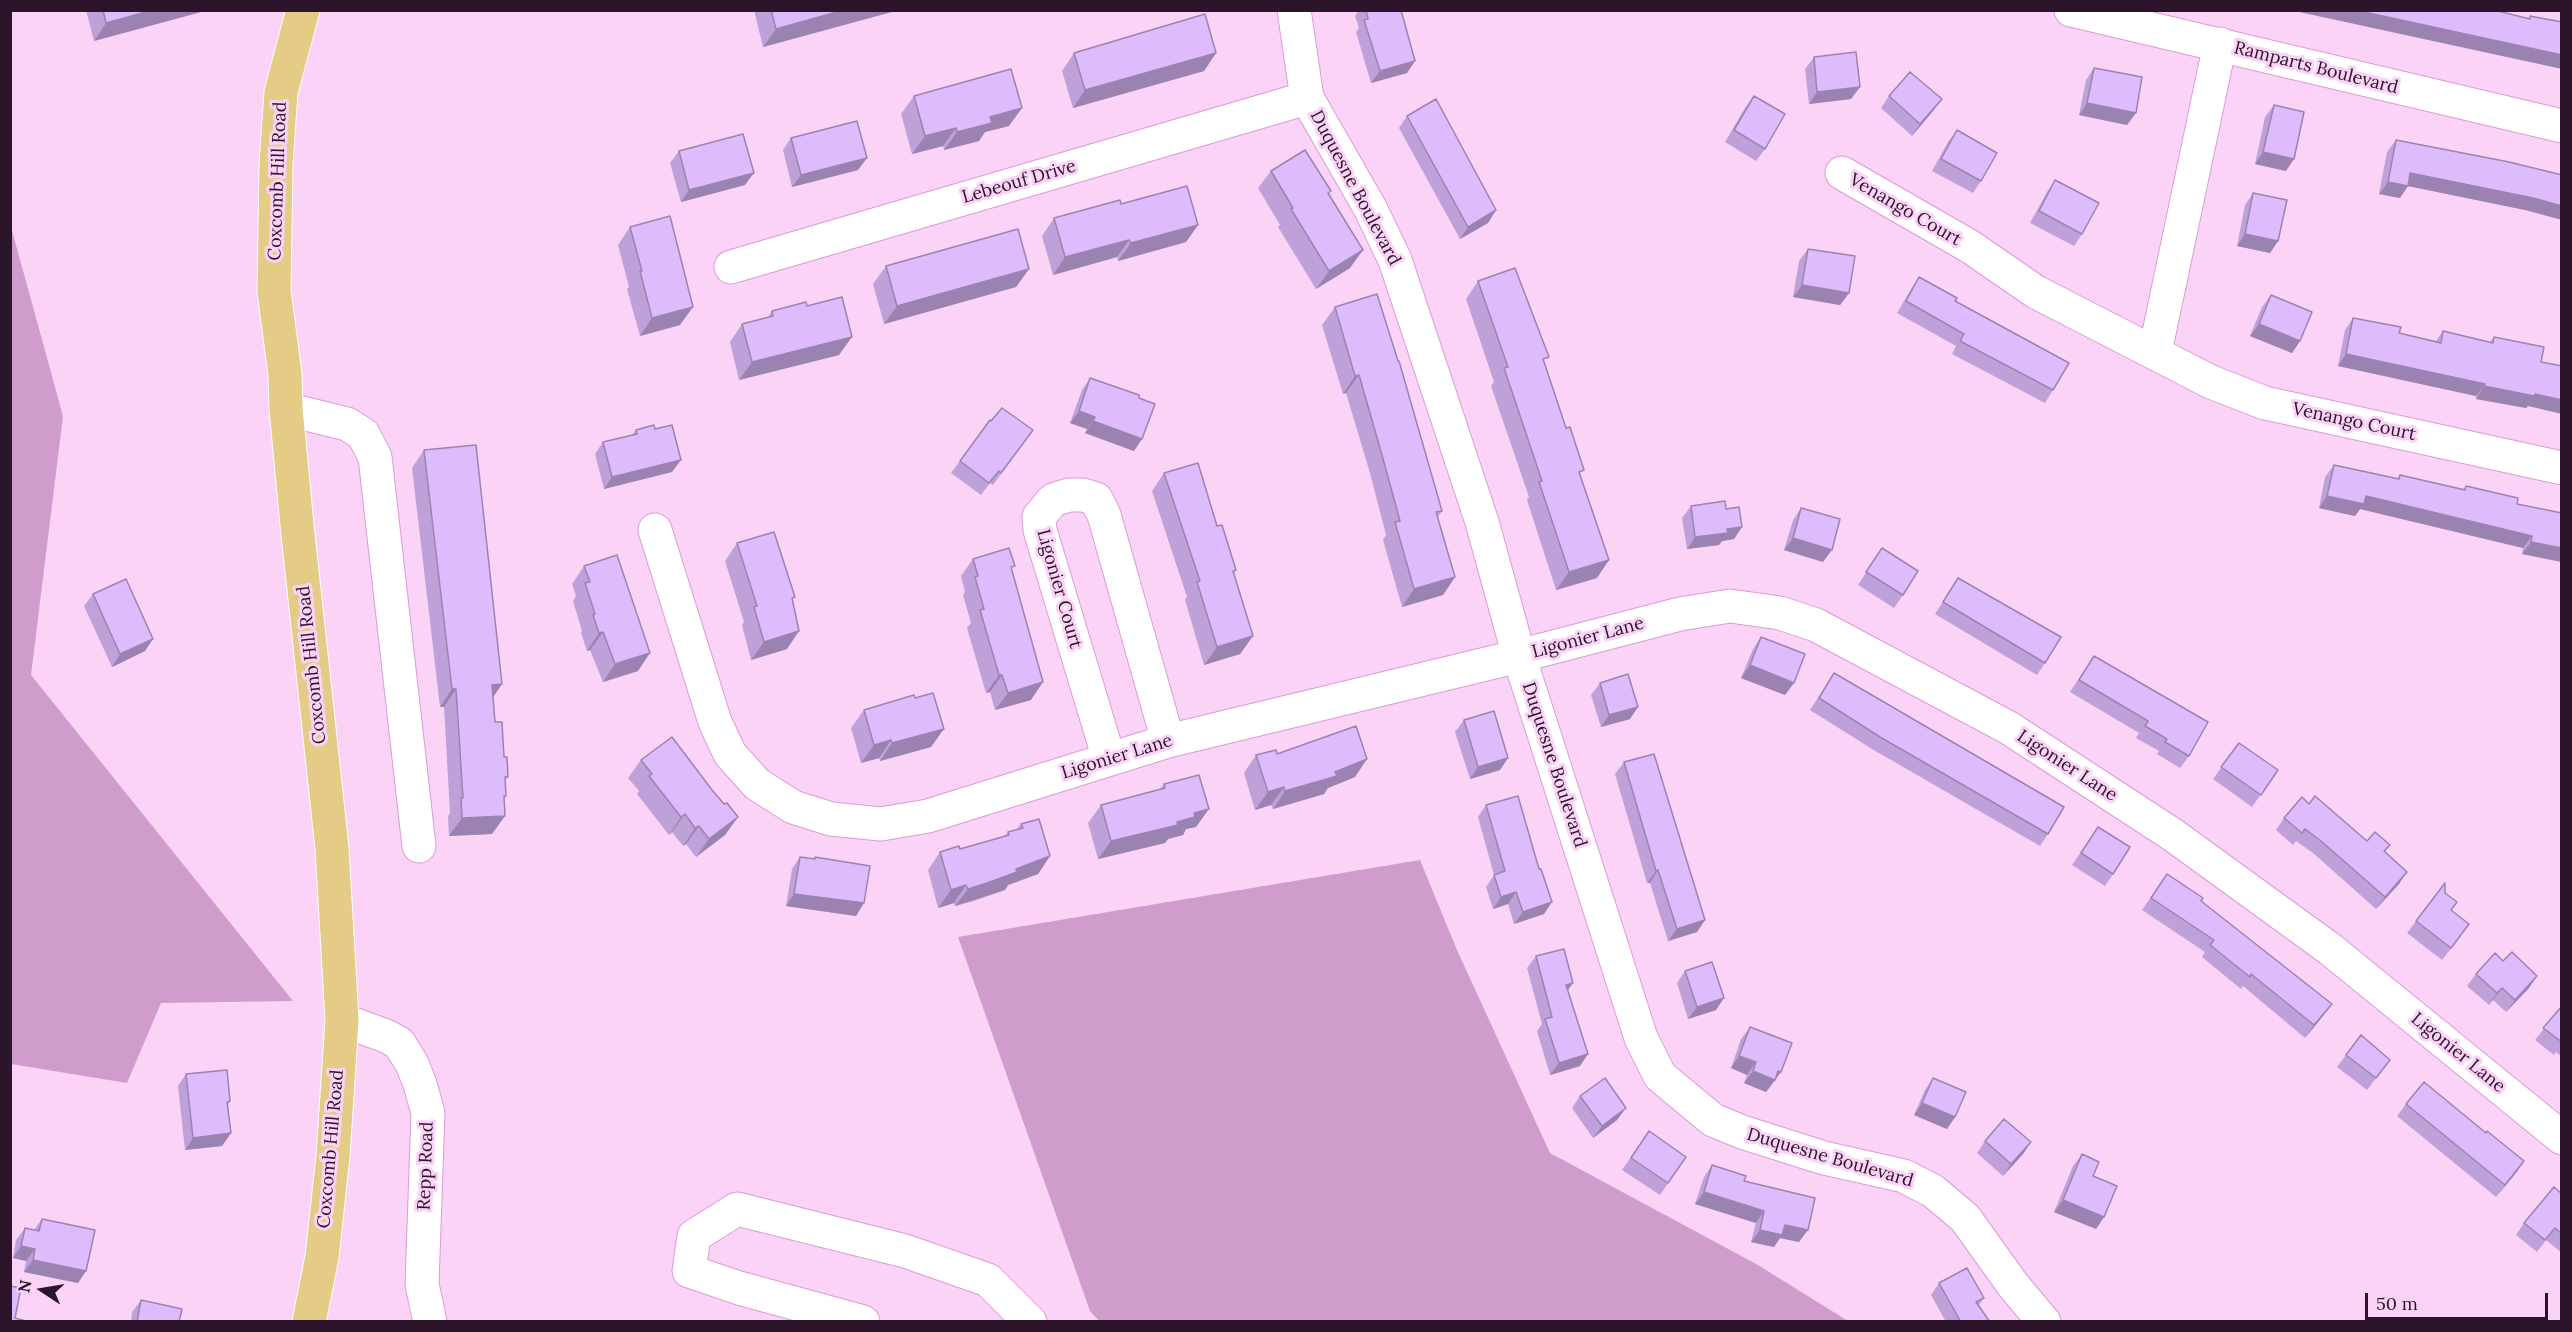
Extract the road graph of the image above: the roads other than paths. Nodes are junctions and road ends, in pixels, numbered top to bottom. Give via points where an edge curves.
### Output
1 (303, 10) edge
2 (1294, 10) edge
3 (2071, 10) edge
4 (2220, 44) junction
5 (1307, 98) junction
6 (2562, 126) edge
7 (1842, 173) dead end
8 (731, 267) dead end
9 (2155, 352) junction
10 (286, 409) junction
11 (2562, 468) edge
12 (655, 530) dead end
13 (1519, 656) junction
14 (1168, 741) junction
15 (1109, 759) junction
16 (419, 846) dead end
17 (342, 1020) junction
18 (2562, 1138) edge
19 (1029, 1321) edge
20 (309, 1322) edge
21 (430, 1322) edge
22 (863, 1322) edge
23 (2044, 1322) edge

1 - 10 main road, Coxcomb Hill Road via 281,92 276,164 274,291
2 - 5 street, Duquesne Boulevard
3 - 4 street, Ramparts Boulevard
4 - 6 street, Ramparts Boulevard
4 - 9 street
5 - 8 street, Lebeouf Drive
5 - 13 street, Duquesne Boulevard via 1395,260 1482,522
7 - 9 street, Venango Court via 1969,246 2036,292
9 - 11 street, Venango Court via 2211,382 2265,403
10 - 16 street via 347,424 363,434 375,457
10 - 17 main road, Coxcomb Hill Road via 332,848
12 - 15 street, Ligonier Lane via 715,722 730,754 758,784 793,807 831,819 881,824 928,816
13 - 14 street, Ligonier Lane
13 - 18 street, Ligonier Lane via 1680,614 1730,606 1780,613 1816,625 2009,728 2173,835 2330,949
13 - 23 street, Duquesne Boulevard via 1641,1038 1660,1076 1713,1120 1824,1158 1904,1176 1933,1191 1965,1218
14 - 15 street, Ligonier Lane
14 - 15 street, Ligonier Court via 1104,515 1096,499 1069,495 1053,500 1039,517 1040,530
17 - 20 main road, Coxcomb Hill Road via 332,1166 322,1257
17 - 21 street, Repp Road via 399,1043 420,1084 428,1113 422,1284
19 - 22 street via 988,1280 894,1248 737,1209 694,1236 689,1271

